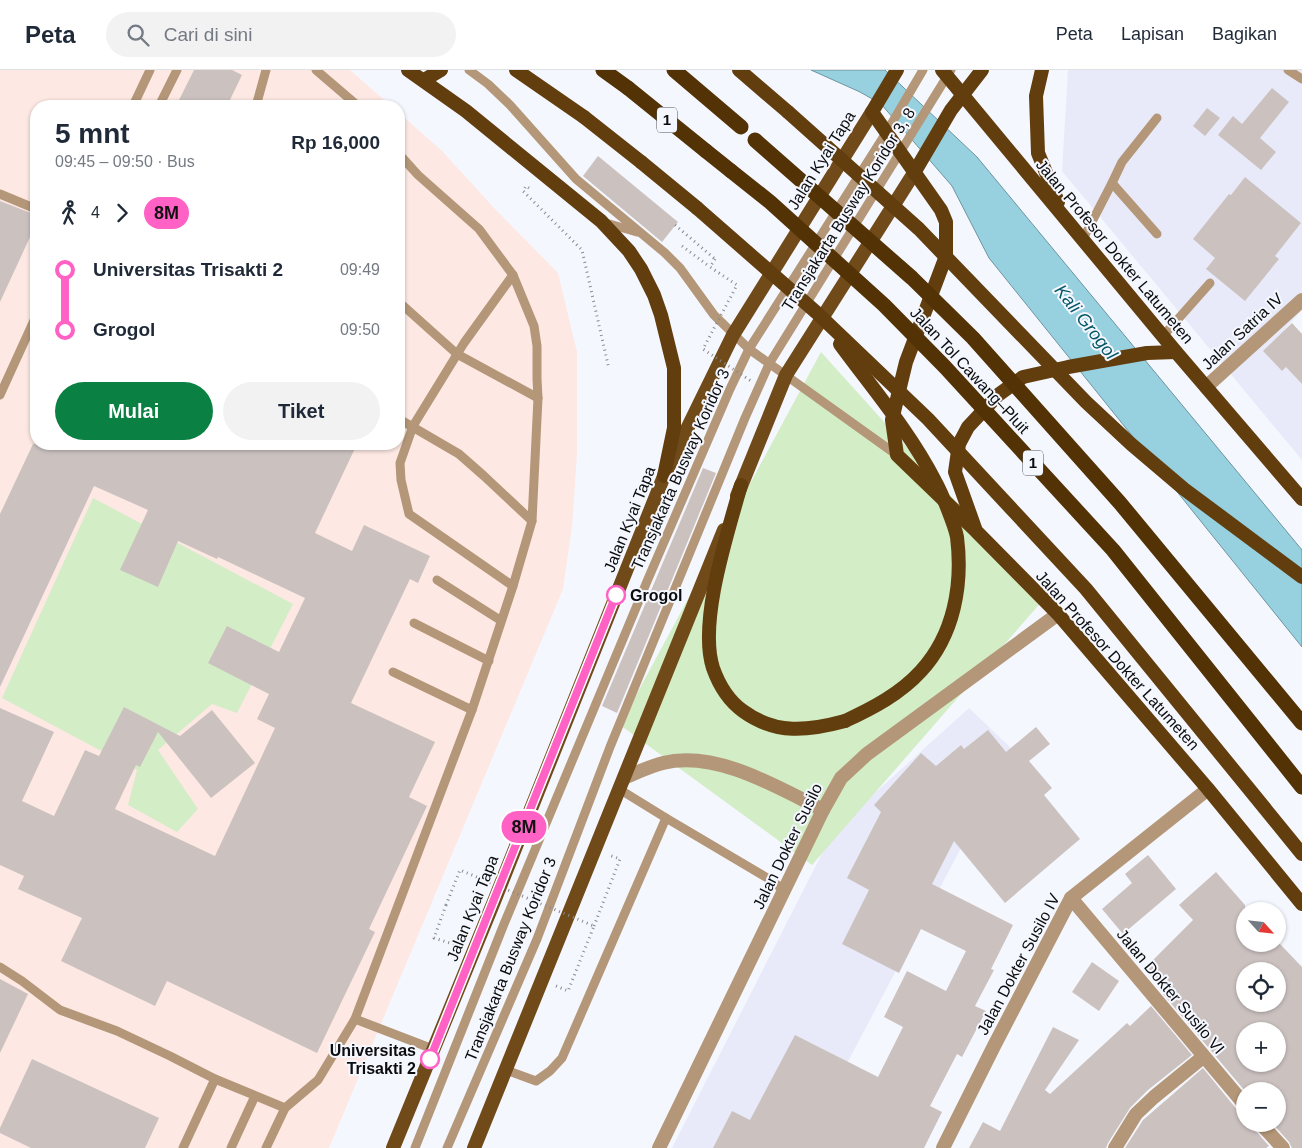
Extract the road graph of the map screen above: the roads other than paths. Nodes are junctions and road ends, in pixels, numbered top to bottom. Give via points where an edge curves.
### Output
1 (150, 70) edge
2 (177, 70) edge
3 (266, 70) edge
4 (316, 70) edge
5 (408, 70) edge
6 (441, 70) edge
7 (469, 70) edge
8 (516, 70) edge
9 (603, 70) edge
10 (674, 70) edge
11 (902, 70) edge
12 (982, 70) edge
13 (1042, 70) edge
14 (1288, 70) edge
15 (740, 71) edge
16 (947, 72) edge
17 (921, 74) edge
18 (1302, 79) edge
19 (424, 80) junction
20 (963, 94) junction
21 (136, 100) edge
22 (162, 100) edge
23 (258, 100) edge
24 (351, 100) edge
25 (874, 108) junction
26 (1157, 118) dead end
27 (889, 127) junction
28 (900, 154) junction
29 (405, 160) edge
30 (917, 168) junction
31 (1112, 183) junction
32 (0, 194) edge
33 (30, 206) edge
34 (1063, 216) junction
35 (601, 221) junction
36 (642, 233) junction
37 (1157, 234) dead end
38 (1083, 239) junction
39 (513, 275) junction
40 (1210, 283) dead end
41 (1302, 300) edge
42 (405, 307) edge
43 (817, 313) junction
44 (30, 329) edge
45 (733, 335) junction
46 (1163, 336) junction
47 (749, 349) junction
48 (1176, 352) junction
49 (457, 354) junction
50 (769, 364) junction
51 (786, 376) junction
52 (1206, 388) junction
53 (0, 395) edge
54 (538, 398) junction
55 (405, 422) edge
56 (413, 426) junction
57 (405, 449) edge
58 (405, 450) edge
59 (897, 455) junction
60 (664, 476) junction
61 (741, 485) junction
62 (1302, 499) edge
63 (532, 522) junction
64 (976, 531) junction
65 (1302, 577) edge
66 (437, 580) dead end
67 (513, 586) junction
68 (1058, 614) junction
69 (500, 620) junction
70 (414, 623) dead end
71 (489, 661) junction
72 (393, 672) dead end
73 (472, 710) junction
74 (1302, 723) edge
75 (621, 784) junction
76 (1302, 787) edge
77 (1208, 789) junction
78 (823, 810) junction
79 (666, 818) junction
80 (1302, 854) edge
81 (784, 890) junction
82 (1071, 898) junction
83 (1302, 904) edge
84 (0, 967) edge
85 (355, 1019) junction
86 (433, 1049) junction
87 (1203, 1057) junction
88 (506, 1070) junction
89 (215, 1079) junction
90 (1236, 1095) edge
91 (255, 1096) junction
92 (285, 1108) junction
93 (1268, 1132) edge
94 (183, 1148) edge
95 (231, 1148) edge
96 (266, 1148) edge
97 (393, 1148) edge
98 (415, 1148) edge
99 (447, 1148) edge
100 (474, 1148) edge
101 (659, 1148) edge
102 (943, 1148) edge
103 (1115, 1148) edge
104 (1282, 1148) edge

1 - 21 lane
2 - 22 lane
3 - 23 lane
4 - 24 lane
5 - 19 highway
6 - 19 highway
7 - 36 lane via 510,104 576,179
8 - 43 highway, Jalan Profesor Dokter Latumeten, bridge via 641,162
9 - 76 highway, Jalan Tol Cawang–Pluit / 1, bridge via 770,202 884,305 946,367 1113,550
10 - 74 highway, Jalan Tol Cawang–Pluit / 1, bridge via 867,237 973,338 1120,504
11 - 17 lane
11 - 25 highway, Jalan Kyai Tapa
12 - 20 highway
13 - 34 highway via 1036,96 1038,153
14 - 18 lane
15 - 65 highway, bridge via 918,229 1131,444 1184,489
16 - 20 highway, Jalan Profesor Dokter Latumeten
16 - 28 lane, Transjakarta Busway Koridor 3, 8
17 - 27 lane, Transjakarta Busway Koridor 3
19 - 35 highway
20 - 30 highway
20 - 34 highway, Jalan Profesor Dokter Latumeten
25 - 27 highway
25 - 45 main road, Jalan Kyai Tapa
26 - 31 lane via 1122,162
27 - 28 highway
27 - 47 lane, Transjakarta Busway Koridor 3
28 - 30 highway
28 - 50 lane, Transjakarta Busway Koridor 3, 8
29 - 39 lane via 479,229
30 - 51 main road
30 - 59 highway via 946,222 946,256 906,362 892,420
31 - 37 lane
31 - 38 lane
32 - 33 lane
34 - 38 highway, Jalan Profesor Dokter Latumeten
35 - 36 lane
35 - 60 highway via 641,269 668,336 674,368 674,428
36 - 45 lane via 680,268 704,303
38 - 46 highway, Jalan Profesor Dokter Latumeten
39 - 49 lane
39 - 54 lane via 534,326
40 - 46 lane
41 - 52 street, Jalan Satria IV
42 - 49 lane
43 - 61 highway, bridge via 913,442 936,482 956,535 959,581 953,616 941,644 921,671 870,710 821,727 799,730 775,727 754,719 736,706 722,689 713,668 709,643 721,553
43 - 80 highway, Jalan Profesor Dokter Latumeten, bridge via 928,419 1086,589
44 - 53 lane
45 - 47 lane
45 - 60 main road, Jalan Kyai Tapa
46 - 48 highway, Jalan Profesor Dokter Latumeten
47 - 50 lane
47 - 98 lane, Transjakarta Busway Koridor 3 via 651,571
48 - 52 highway, Jalan Profesor Dokter Latumeten
48 - 64 highway via 1147,353 1023,377 998,394 968,427 959,444 955,472
49 - 54 lane
49 - 56 lane
50 - 51 lane
50 - 99 lane, Transjakarta Busway Koridor 3 via 610,747 537,939
51 - 59 lane
51 - 61 main road
52 - 62 highway, Jalan Profesor Dokter Latumeten
54 - 63 lane
55 - 56 lane
56 - 57 lane
56 - 63 lane via 459,454
58 - 67 lane via 400,463 400,480 409,514
59 - 64 highway, Jalan Profesor Dokter Latumeten
60 - 86 main road, Jalan Kyai Tapa
61 - 75 main road
63 - 67 lane
64 - 68 highway, Jalan Profesor Dokter Latumeten
66 - 69 lane
67 - 69 lane
68 - 77 highway, Jalan Profesor Dokter Latumeten
68 - 78 street, Jalan Dokter Susilo via 866,754 841,778
69 - 71 lane
70 - 71 lane
71 - 73 lane
72 - 73 lane
73 - 85 lane
75 - 78 street via 663,763 688,759 725,766 752,776
75 - 79 lane
75 - 88 main road
77 - 82 street, Jalan Dokter Susilo IV
77 - 83 highway, Jalan Profesor Dokter Latumeten
78 - 81 street, Jalan Dokter Susilo
79 - 81 lane
79 - 88 lane via 562,1058 550,1072 536,1081
81 - 101 street, Jalan Dokter Susilo
82 - 87 street, Jalan Dokter Susilo VI
82 - 102 street, Jalan Dokter Susilo IV
84 - 89 lane via 60,1010 126,1035
85 - 86 lane
85 - 92 lane via 318,1080
86 - 97 main road, Jalan Kyai Tapa
87 - 90 street, Jalan Dokter Susilo VI
87 - 103 street via 1136,1114
88 - 100 main road
89 - 91 lane
89 - 94 lane
91 - 92 lane
91 - 95 lane
92 - 96 lane
93 - 104 street

